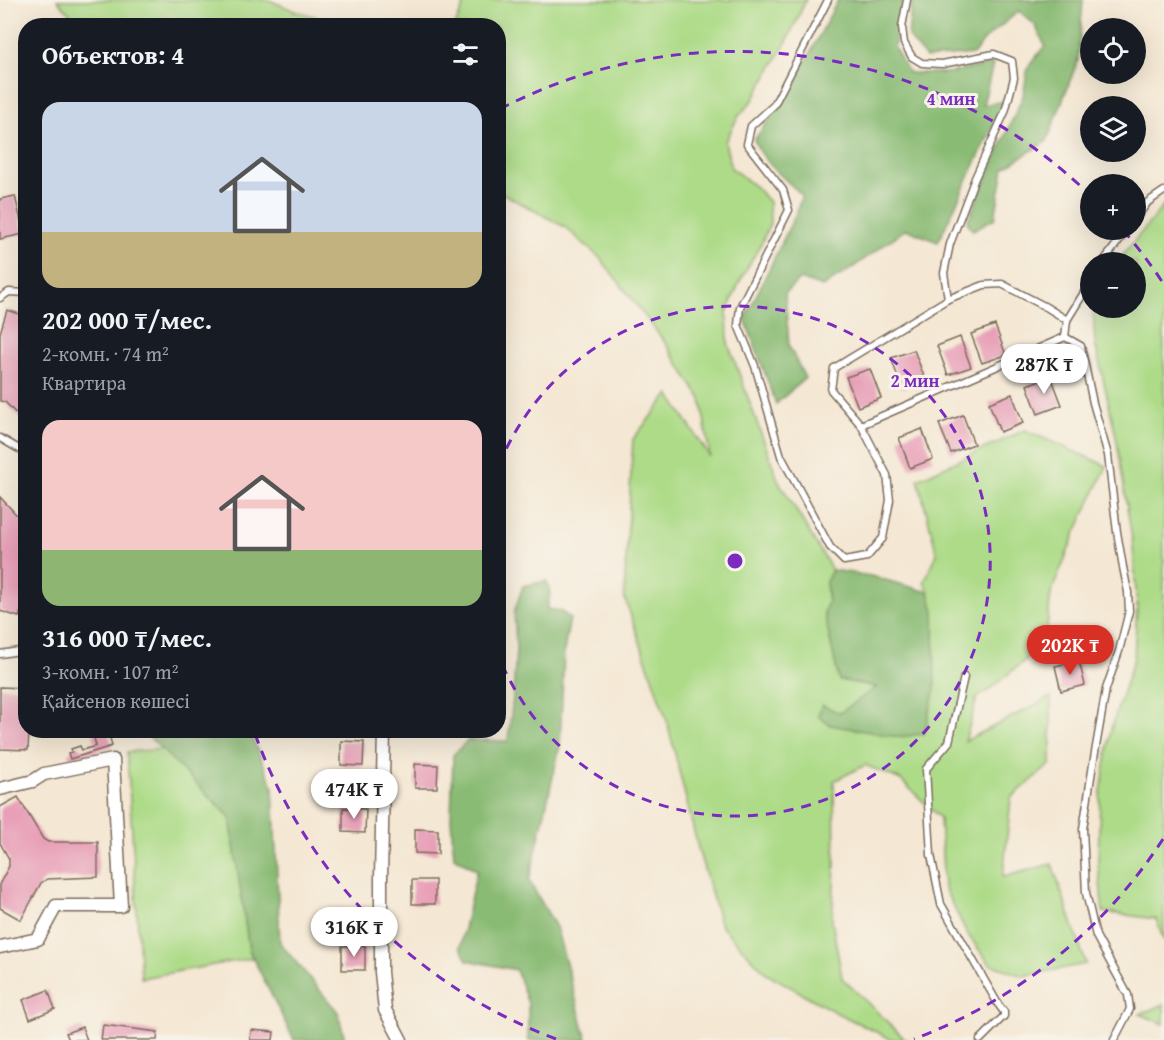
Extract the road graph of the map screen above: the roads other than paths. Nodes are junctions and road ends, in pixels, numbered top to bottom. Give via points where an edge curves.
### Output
1 (828, 0) edge
2 (907, 0) edge
3 (1164, 191) edge
4 (1146, 205) edge
5 (18, 293) edge
6 (0, 298) edge
7 (948, 299) junction
8 (1080, 299) edge
9 (1067, 320) junction
10 (1065, 337) junction
11 (861, 425) junction
12 (0, 438) edge
13 (18, 448) edge
14 (18, 651) edge
15 (0, 654) edge
16 (964, 677) dead end
17 (384, 738) edge
18 (0, 789) edge
19 (0, 947) edge
20 (401, 1040) edge
21 (980, 1040) edge
22 (1114, 1040) edge

1 - 11 lane via 774,105 750,126 747,144 783,190 789,210 740,307 738,325 781,456 830,547 844,561 867,557 883,538 890,500 887,475
2 - 7 lane via 902,27 904,43 912,57 922,63 942,64 994,54 1012,61 1014,78 1005,112 950,244 944,273
3 - 4 lane
5 - 6 lane via 9,292
7 - 9 lane via 984,285 1002,284
7 - 11 lane via 834,368 831,390
8 - 9 lane
9 - 10 lane
10 - 11 lane
10 - 22 lane via 1081,346 1108,455 1128,592 1128,611 1106,689 1083,829 1086,893 1096,936 1128,995 1130,1009
12 - 13 lane
14 - 15 lane
16 - 21 lane via 949,741 926,769 932,855 941,904 1004,1012
17 - 20 street via 381,972 385,1010
18 - 19 street via 33,781 44,774 113,760 121,906 56,906 38,939

